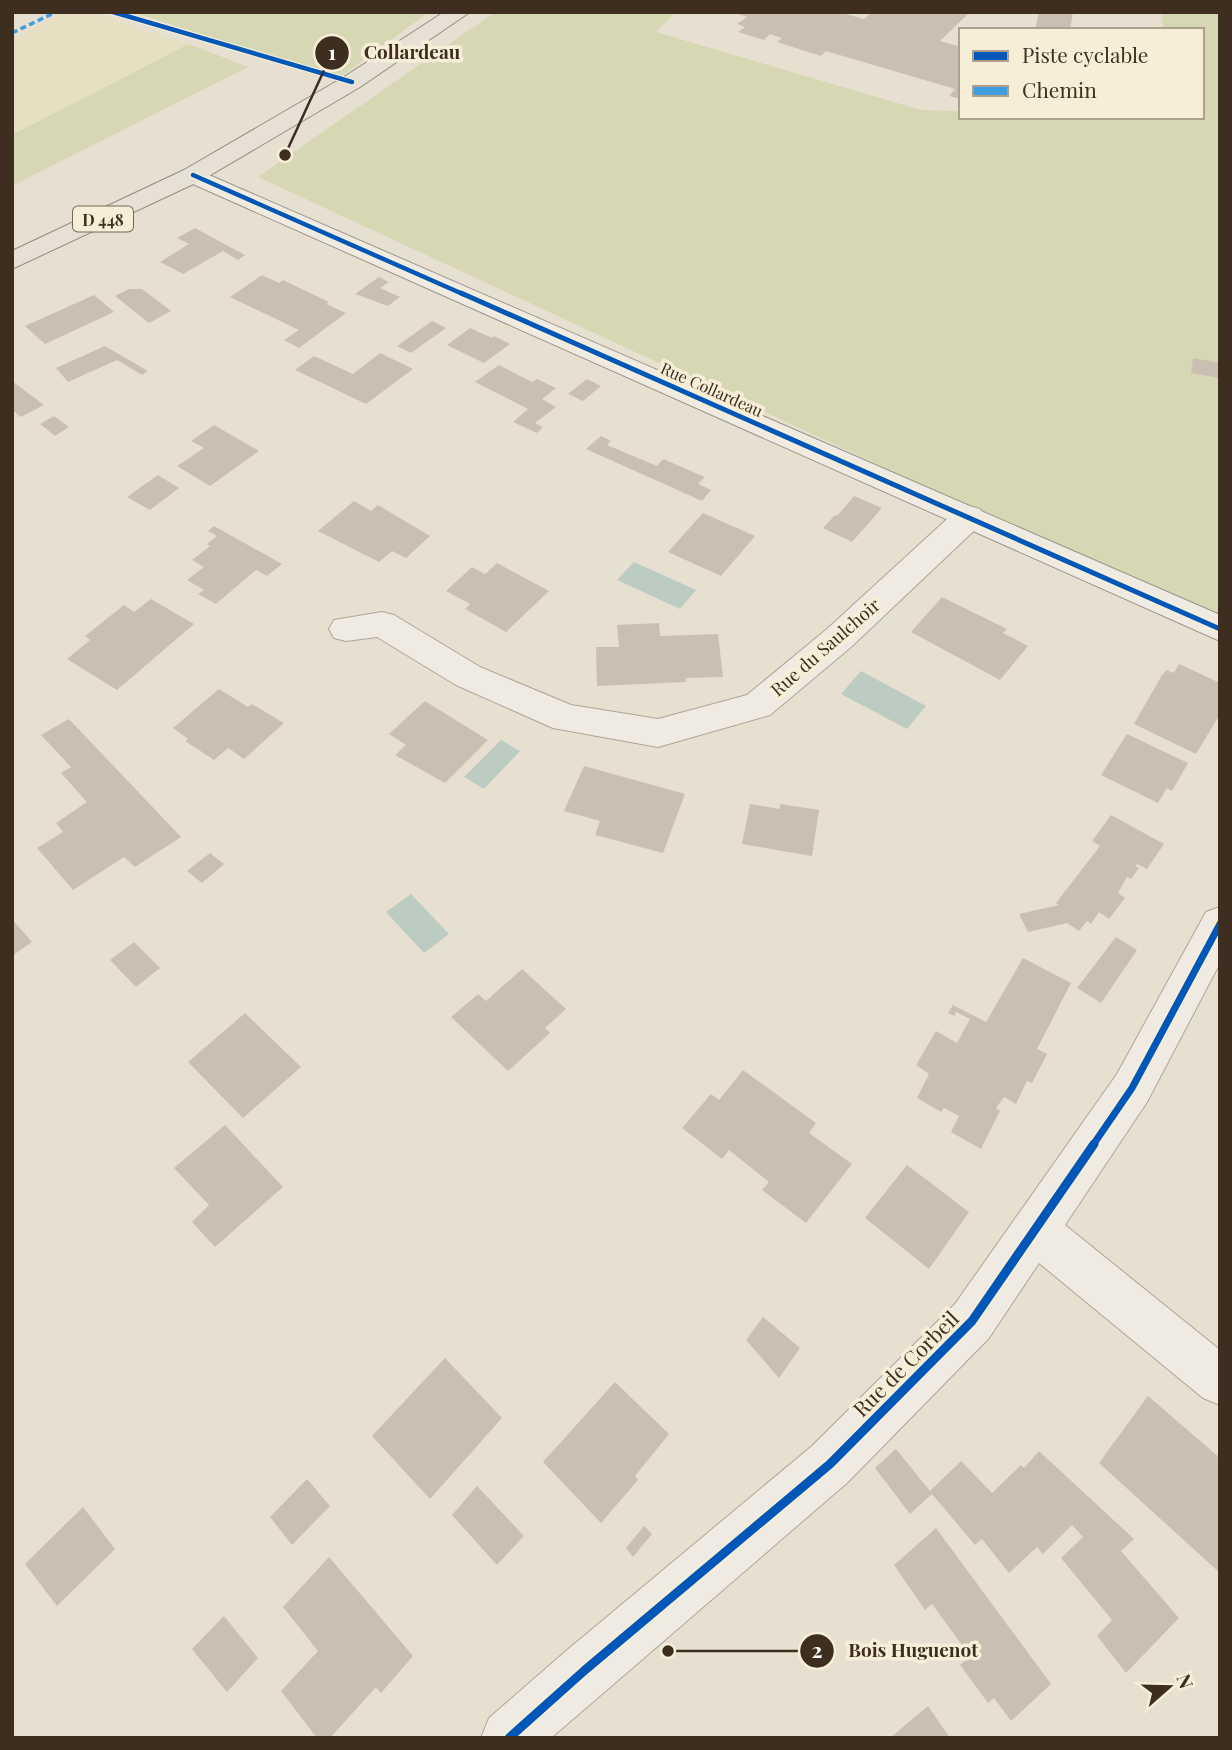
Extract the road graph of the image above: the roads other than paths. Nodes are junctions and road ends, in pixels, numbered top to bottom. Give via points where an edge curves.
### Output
1 (459, 12) edge
2 (193, 175) junction
3 (12, 261) edge
4 (969, 517) junction
5 (346, 629) dead end
6 (1220, 629) edge
7 (1220, 924) edge
8 (1035, 1230) junction
9 (1220, 1381) edge
10 (509, 1738) edge

1 - 2 main road, D 448 via 352,82
2 - 3 main road, D 448
2 - 4 street, Rue Collardeau
4 - 5 street, Rue du Saulchoir via 839,638 758,705 658,733 566,718 468,676 382,624
4 - 6 street, Rue Collardeau
7 - 8 street, Rue de Corbeil via 1132,1088
8 - 9 street
8 - 10 street, Rue de Corbeil via 972,1321 830,1464

